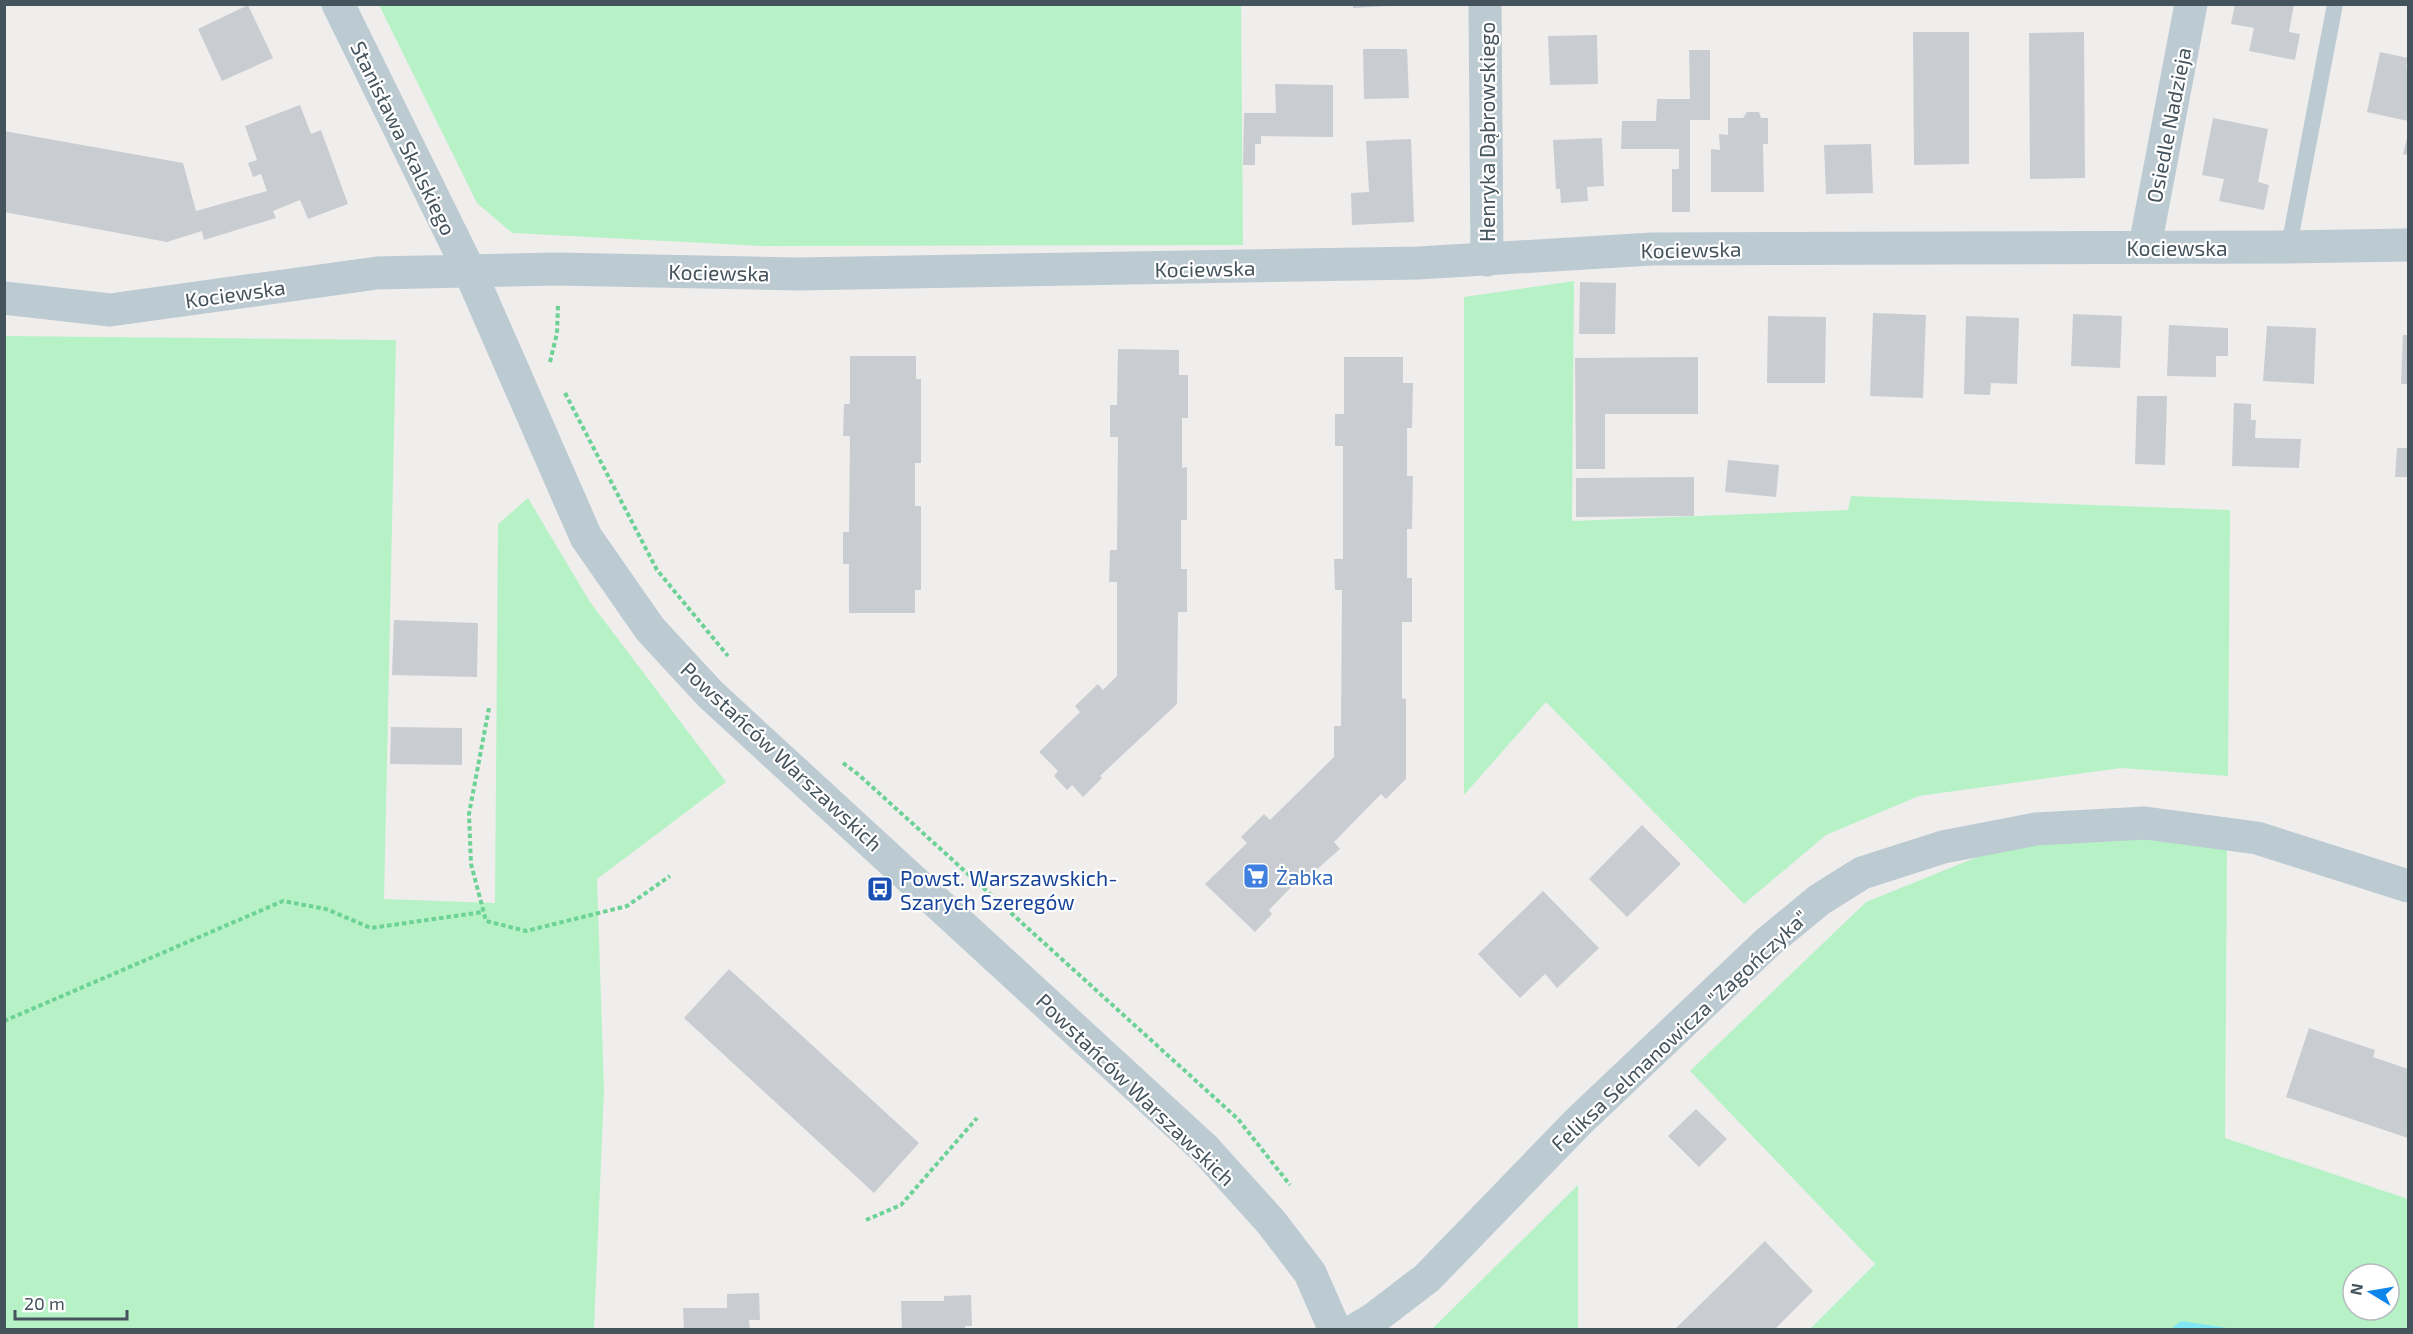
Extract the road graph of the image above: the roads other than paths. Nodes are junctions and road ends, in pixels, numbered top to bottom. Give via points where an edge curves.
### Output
1 (338, 4) edge
2 (1485, 4) edge
3 (2191, 4) edge
4 (2335, 4) edge
5 (2409, 245) edge
6 (2145, 246) junction
7 (2286, 247) junction
8 (1487, 260) junction
9 (470, 272) junction
10 (4, 298) edge
11 (2409, 886) edge
12 (1335, 1329) edge
13 (1355, 1329) edge

1 - 9 street, Stanisława Skalskiego
2 - 8 street, Henryka Dąbrowskiego
3 - 6 street, Osiedle Nadzieja
4 - 7 lane
5 - 7 street, Kociewska
6 - 7 street, Kociewska
6 - 8 street, Kociewska via 1652,249
8 - 9 street, Kociewska via 1297,267 797,274 557,269
9 - 10 street, Kociewska via 377,273 110,310
9 - 12 street, Powstańców Warszawskich via 586,537 650,629 710,694 791,770 836,807 1205,1149 1310,1273
11 - 13 street, Feliksa Selmanowicza "Zagończyka" via 2257,838 2145,823 2036,829 1943,846 1862,873 1819,900 1768,942 1578,1122 1427,1278

